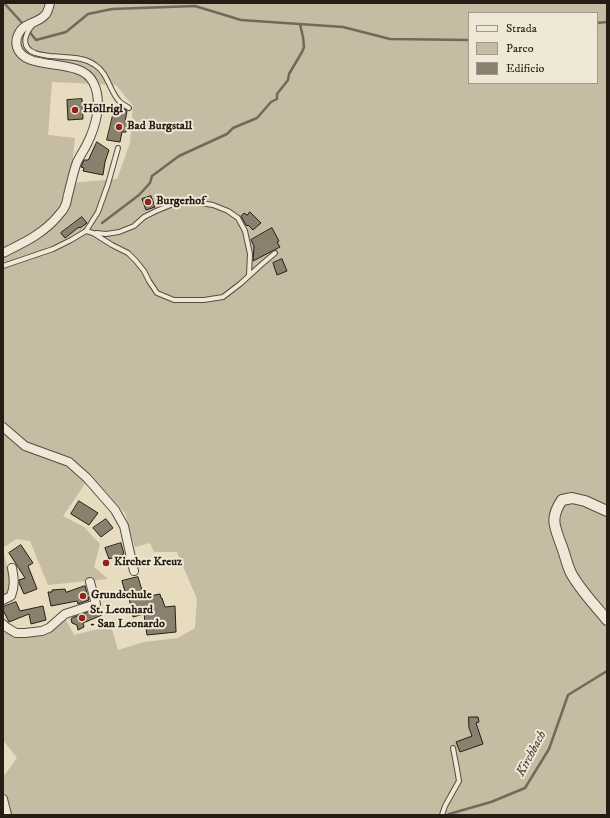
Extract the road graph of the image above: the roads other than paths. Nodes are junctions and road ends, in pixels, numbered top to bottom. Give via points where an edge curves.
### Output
1 (50, 3) edge
2 (31, 23) junction
3 (129, 108) dead end
4 (118, 148) dead end
5 (86, 231) junction
6 (93, 233) junction
7 (3, 253) edge
8 (275, 253) dead end
9 (3, 266) edge
10 (250, 275) junction
11 (3, 427) edge
12 (607, 510) edge
13 (12, 568) dead end
14 (134, 572) dead end
15 (90, 582) dead end
16 (3, 600) edge
17 (607, 620) edge
18 (3, 624) edge
19 (453, 748) dead end
20 (3, 800) edge
21 (7, 815) edge
22 (442, 815) edge

1 - 2 street via 47,13
2 - 3 lane via 25,39 25,45 29,49 41,55 83,59 94,64 105,75 119,101
2 - 7 street via 20,30 16,38 21,54 35,62 73,68 89,76 96,90 97,115 93,130 77,162 65,207 48,228
4 - 5 lane via 98,212
5 - 6 lane
5 - 9 lane via 53,249
6 - 10 lane via 128,252 144,271 157,293 174,300 223,297
6 - 10 lane via 119,232 173,204 195,202 213,205 238,218 245,231 250,254
8 - 10 lane
11 - 14 street via 25,446 69,462 87,478 115,510 124,526
12 - 17 street via 572,498 562,500 554,515 555,528 571,573
13 - 16 street via 14,589 12,596
15 - 18 street via 96,604 65,614 49,628 16,633
19 - 22 lane via 459,781
20 - 21 street

